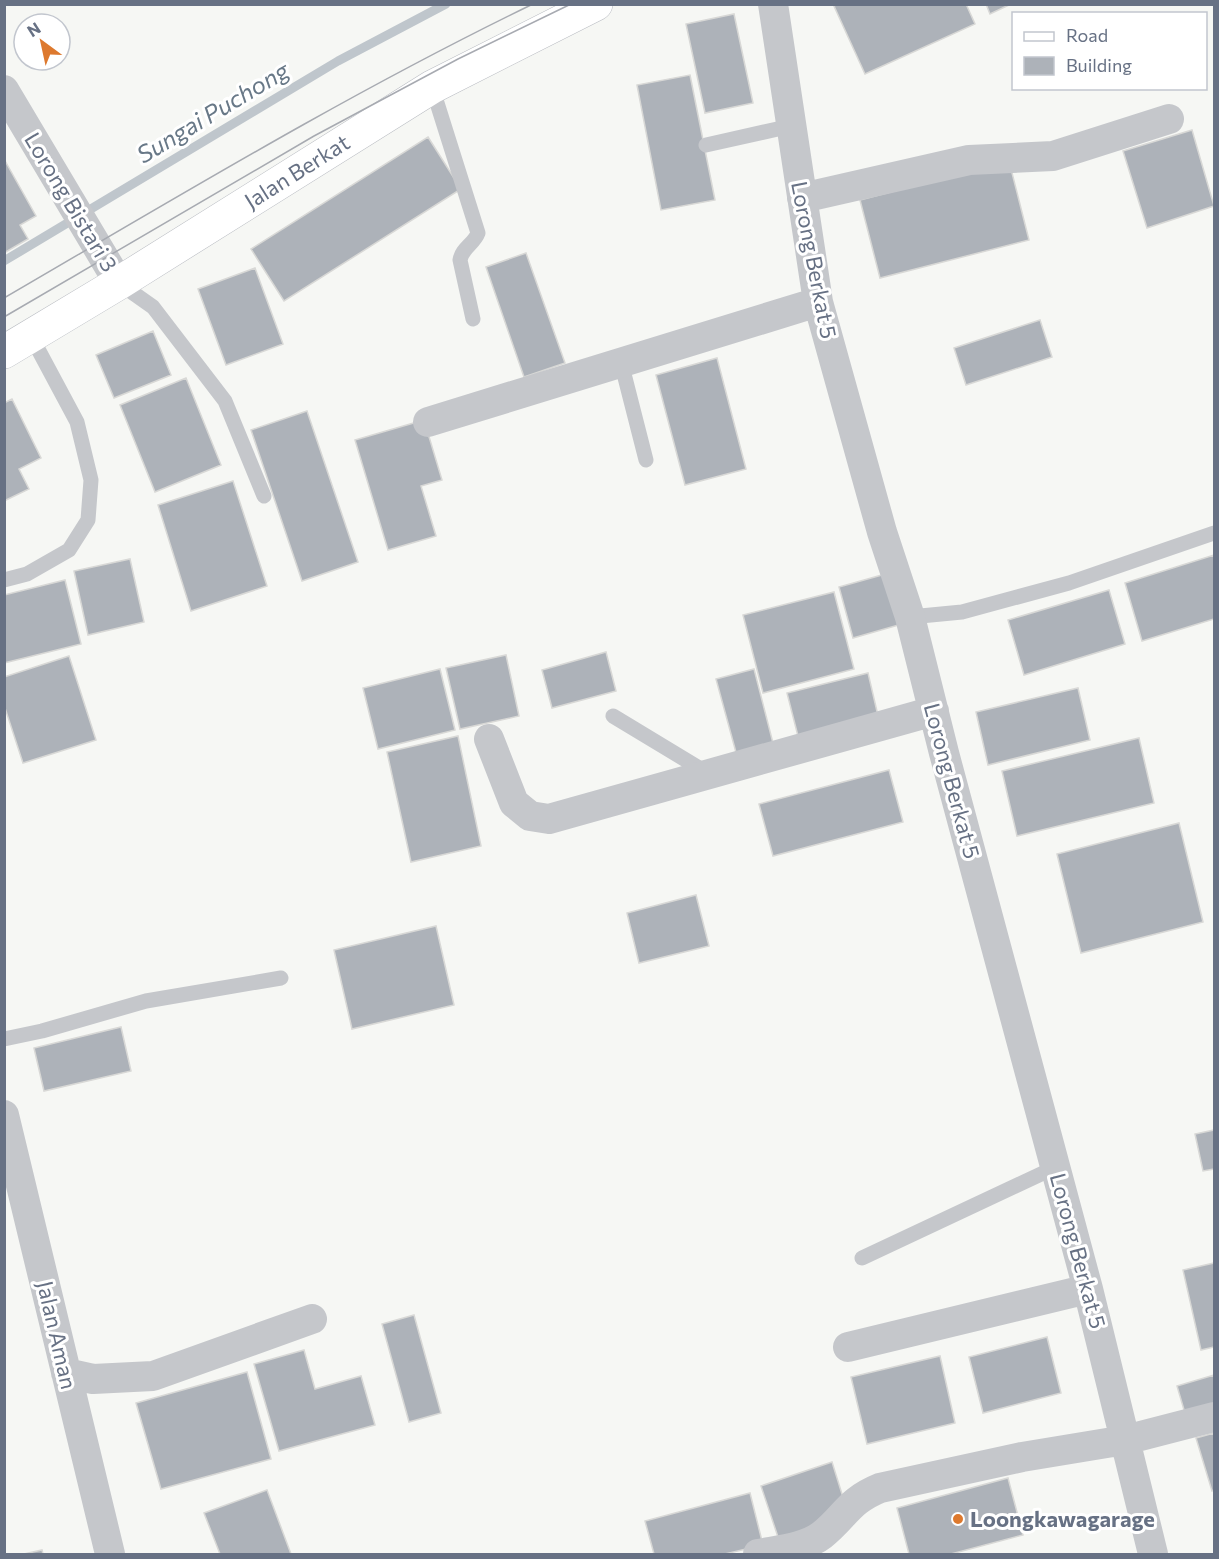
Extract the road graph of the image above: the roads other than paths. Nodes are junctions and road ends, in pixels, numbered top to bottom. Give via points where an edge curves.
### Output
1 (596, 4) edge
2 (773, 4) edge
3 (432, 87) junction
4 (4, 90) edge
5 (1169, 119) dead end
6 (791, 126) junction
7 (706, 145) dead end
8 (802, 198) junction
9 (119, 284) junction
10 (818, 302) junction
11 (473, 319) dead end
12 (18, 344) edge
13 (621, 362) junction
14 (428, 422) dead end
15 (646, 460) dead end
16 (264, 496) dead end
17 (1215, 533) edge
18 (4, 580) edge
19 (910, 617) junction
20 (934, 711) junction
21 (613, 716) dead end
22 (489, 739) dead end
23 (709, 774) junction
24 (281, 978) dead end
25 (4, 1039) edge
26 (4, 1115) edge
27 (1056, 1167) junction
28 (862, 1258) dead end
29 (1088, 1288) junction
30 (312, 1318) dead end
31 (848, 1347) dead end
32 (66, 1373) junction
33 (1215, 1417) edge
34 (1125, 1440) junction
35 (110, 1554) edge
36 (758, 1554) edge
37 (1153, 1554) edge

1 - 3 street, Jalan Berkat
2 - 6 street, Lorong Berkat 5
3 - 9 street, Jalan Berkat
3 - 11 lane via 478,233 460,260
4 - 9 street, Lorong Bistari 3
5 - 8 street via 1053,156 969,160
6 - 7 lane
6 - 8 street, Lorong Berkat 5
8 - 10 street, Lorong Berkat 5
9 - 12 street, Jalan Berkat
9 - 16 lane via 153,307 225,401
10 - 13 street
10 - 19 street, Lorong Berkat 5
12 - 18 lane via 77,422 91,480 88,520 69,550 27,574
13 - 14 street
13 - 15 lane
17 - 19 lane via 1069,583 962,612
19 - 20 street, Lorong Berkat 5
20 - 23 street
20 - 27 street, Lorong Berkat 5
21 - 23 lane
22 - 23 street via 514,803 530,816 549,819
24 - 25 lane via 146,1001
26 - 32 street, Jalan Aman
27 - 28 lane
27 - 29 street, Lorong Berkat 5
29 - 31 street
29 - 34 street, Lorong Berkat 5
30 - 32 street via 153,1376 93,1379
32 - 35 street, Jalan Aman
33 - 34 street
34 - 36 street via 1022,1457 880,1488 854,1502 821,1536
34 - 37 street, Lorong Berkat 5

